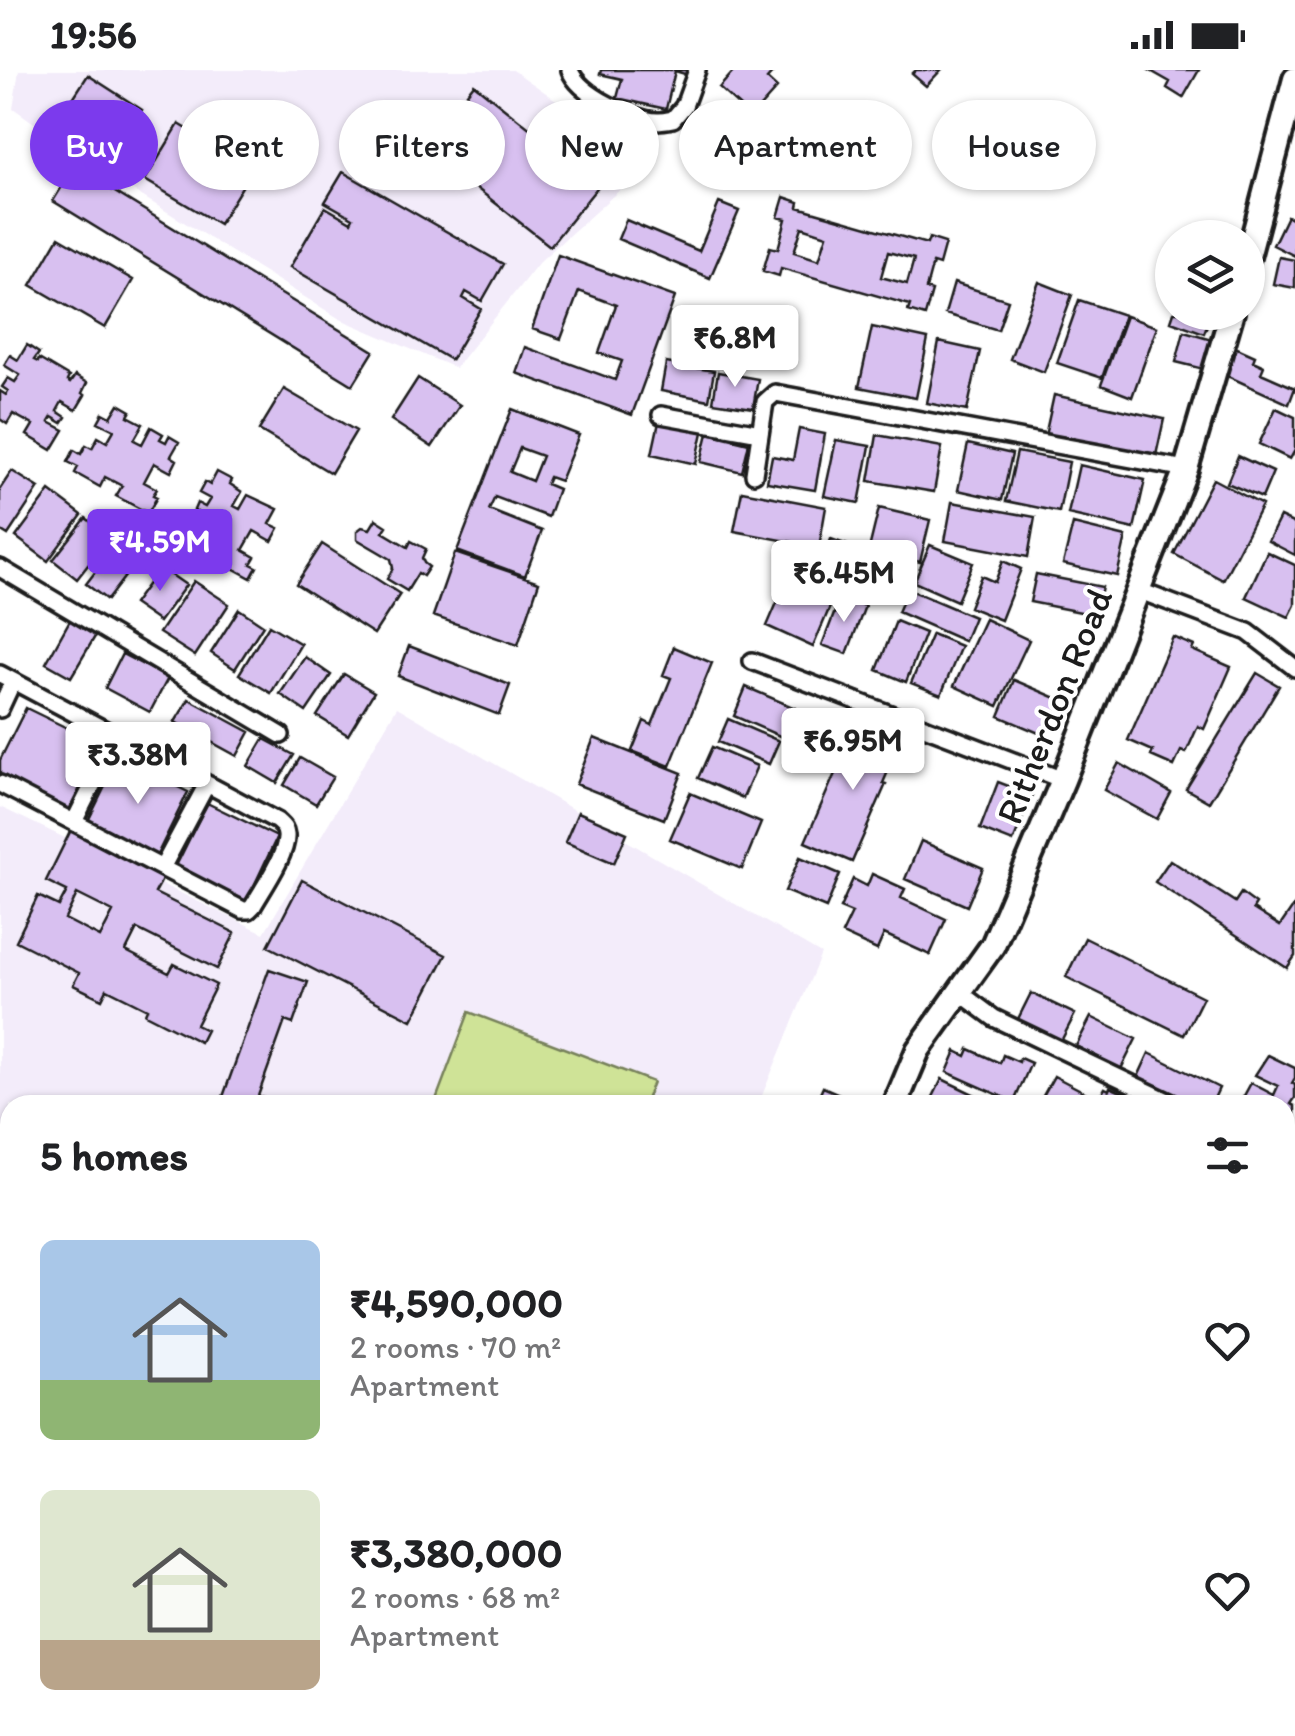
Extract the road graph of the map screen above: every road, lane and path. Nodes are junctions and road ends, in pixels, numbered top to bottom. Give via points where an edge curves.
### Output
1 (570, 70) edge
2 (697, 70) edge
3 (1292, 103) edge
4 (1259, 220) edge
5 (1227, 330) edge
6 (661, 415) dead end
7 (760, 433) junction
8 (1186, 469) junction
9 (754, 474) dead end
10 (0, 568) edge
11 (1140, 591) junction
12 (752, 661) dead end
13 (1295, 668) edge
14 (6, 678) edge
15 (0, 709) edge
16 (281, 735) dead end
17 (117, 736) junction
18 (1063, 780) junction
19 (0, 784) edge
20 (207, 784) junction
21 (74, 822) junction
22 (162, 868) junction
23 (960, 992) junction
24 (900, 1095) edge
25 (1155, 1095) edge

1 - 2 street via 596,98 655,121 673,119 684,106
3 - 4 main road
5 - 8 main road, Ritherdon Road
6 - 7 street
7 - 8 street via 766,402 775,393
7 - 9 street
8 - 11 main road, Ritherdon Road
10 - 16 street
11 - 13 street via 1248,632
11 - 18 main road, Ritherdon Road
12 - 18 street
14 - 15 street
14 - 17 street
17 - 20 street
17 - 21 street
18 - 23 main road, Ritherdon Road via 993,944
19 - 21 street
20 - 22 street
20 - 22 street via 277,821 286,836 282,853 249,910
21 - 22 street
23 - 24 main road, Ritherdon Road via 918,1050
23 - 25 street via 994,1018

